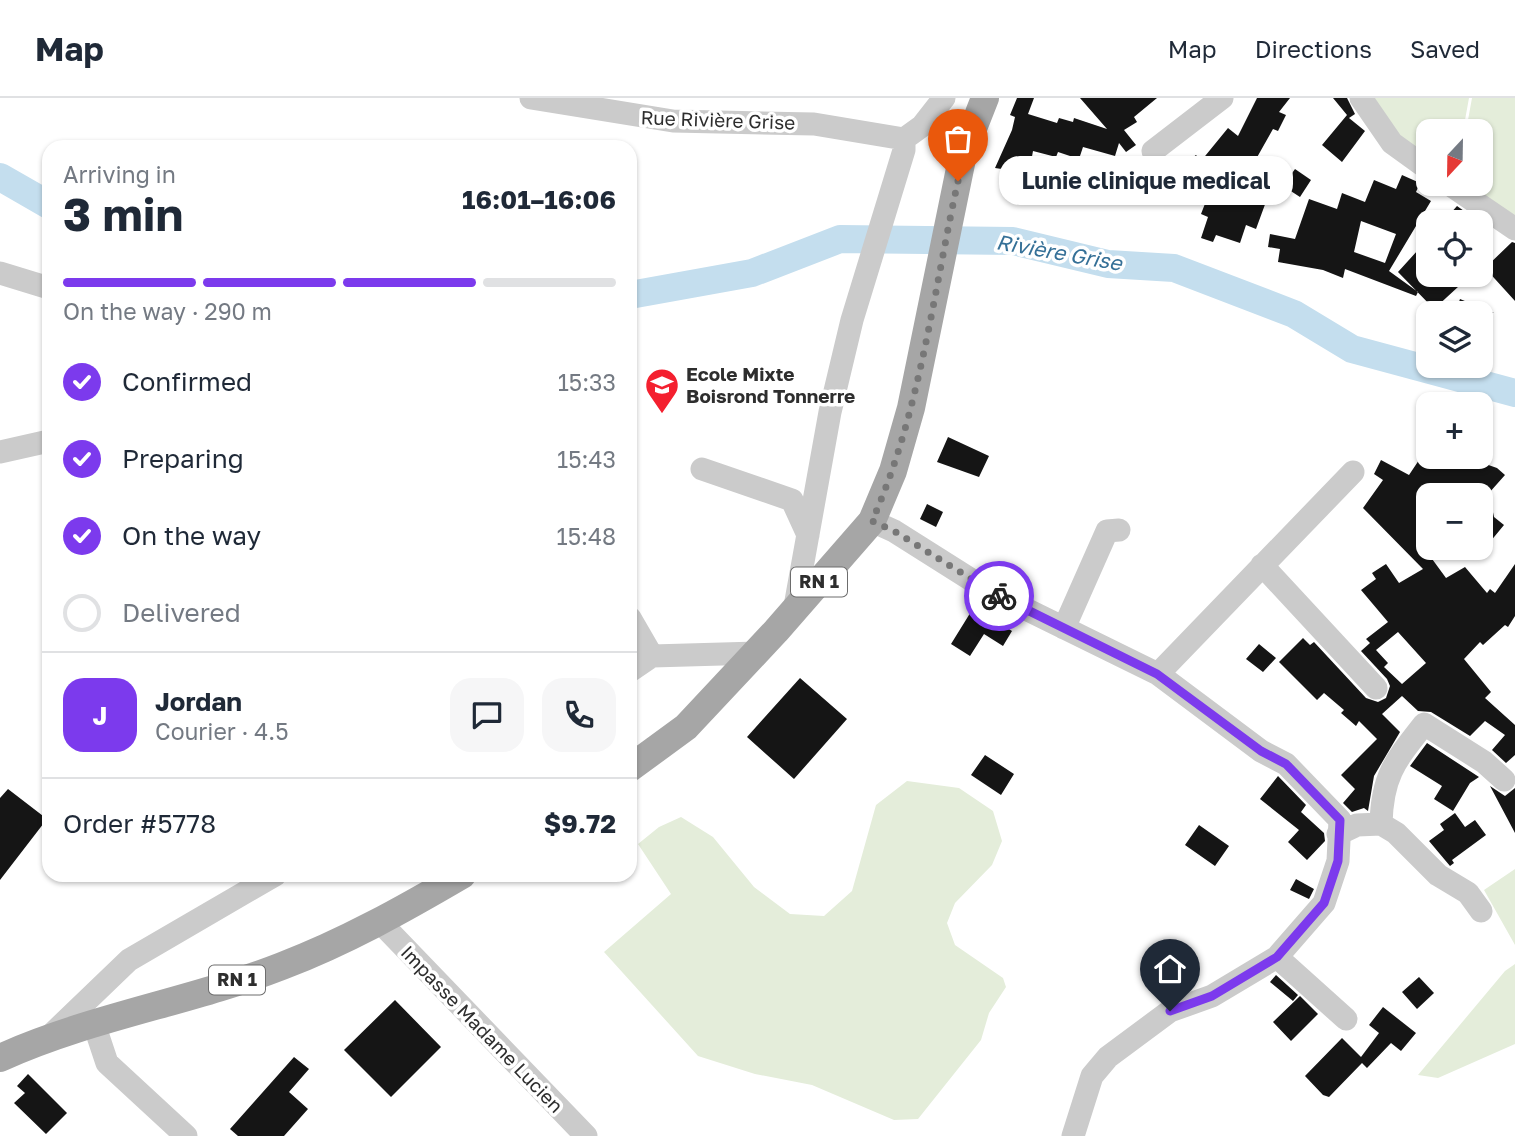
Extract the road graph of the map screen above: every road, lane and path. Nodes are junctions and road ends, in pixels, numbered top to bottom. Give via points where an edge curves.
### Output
1 (531, 98) edge
2 (944, 98) edge
3 (985, 98) edge
4 (1222, 98) edge
5 (1362, 98) edge
6 (904, 144) junction
7 (1153, 151) dead end
8 (1416, 160) edge
9 (1467, 196) edge
10 (1515, 229) edge
11 (0, 273) edge
12 (42, 286) edge
13 (42, 442) edge
14 (0, 453) edge
15 (702, 469) dead end
16 (1353, 472) dead end
17 (872, 521) junction
18 (1119, 530) dead end
19 (808, 535) junction
20 (1262, 565) junction
21 (794, 612) junction
22 (1064, 628) junction
23 (637, 630) edge
24 (757, 653) junction
25 (652, 656) junction
26 (637, 666) edge
27 (1157, 674) junction
28 (1376, 688) dead end
29 (637, 763) edge
30 (1504, 780) dead end
31 (1381, 824) junction
32 (1338, 834) junction
33 (263, 882) edge
34 (449, 882) edge
35 (1481, 911) dead end
36 (379, 921) junction
37 (1277, 957) junction
38 (1346, 1019) dead end
39 (94, 1024) junction
40 (51, 1035) junction
41 (0, 1058) edge
42 (186, 1136) edge
43 (586, 1136) edge
44 (1073, 1136) edge

1 - 6 street, Rue Rivière Grise via 673,121 814,124
2 - 6 street
3 - 17 main road, RN 1 via 964,153 911,408 893,471
4 - 7 street
5 - 8 street via 1392,143
6 - 19 street via 852,320
9 - 10 street
11 - 12 street
13 - 14 street
15 - 19 street via 792,500
16 - 20 street
17 - 21 main road, RN 1
17 - 22 street via 989,591
18 - 22 street via 1107,531
19 - 21 street
20 - 27 street
20 - 28 street
21 - 24 main road, RN 1
22 - 27 street
23 - 25 street
24 - 25 street
24 - 29 main road, RN 1 via 686,727
25 - 26 street
27 - 32 street via 1261,751 1286,764 1340,820
30 - 31 street via 1485,762 1424,724 1393,763 1384,783
31 - 32 street via 1357,825
31 - 35 street via 1438,875 1468,894
32 - 37 street via 1338,861 1324,903
33 - 40 street via 129,960
34 - 36 main road, RN 1
36 - 39 main road, RN 1 via 281,967
36 - 43 street, Impasse Madame Lucien
37 - 38 street
37 - 44 street via 1212,996 1170,1011 1108,1057 1092,1076
39 - 40 main road, RN 1
39 - 42 street via 107,1063
40 - 41 main road, RN 1

